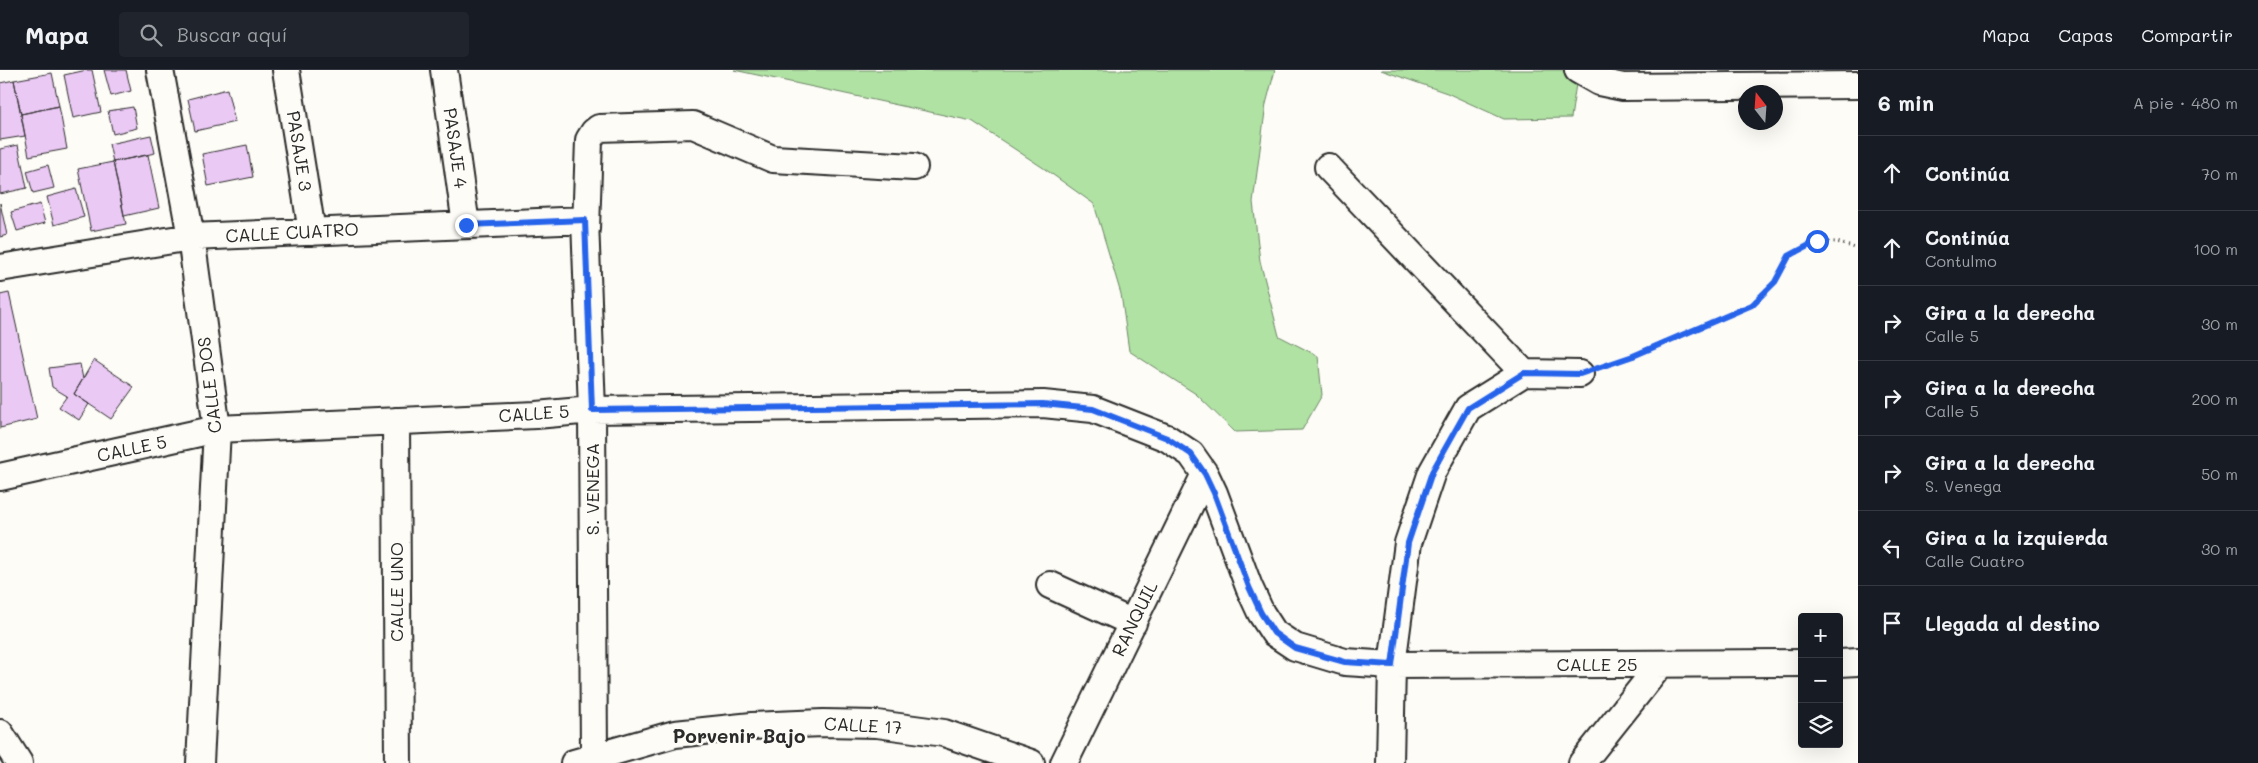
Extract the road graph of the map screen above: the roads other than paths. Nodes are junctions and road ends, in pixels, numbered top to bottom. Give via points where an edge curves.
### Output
1 (160, 70) edge
2 (286, 70) edge
3 (444, 70) edge
4 (1578, 70) edge
5 (1858, 85) edge
6 (914, 167) dead end
7 (1328, 167) dead end
8 (466, 225) junction
9 (586, 225) junction
10 (312, 232) junction
11 (191, 237) junction
12 (0, 268) edge
13 (1524, 373) junction
14 (1580, 374) road end
15 (592, 410) junction
16 (396, 421) junction
17 (217, 429) junction
18 (1205, 474) junction
19 (0, 477) edge
20 (1050, 585) dead end
21 (1133, 623) junction
22 (1858, 662) edge
23 (1798, 663) edge
24 (1843, 663) edge
25 (1392, 665) junction
26 (1660, 665) junction
27 (0, 733) edge
28 (584, 760) edge
29 (19, 763) edge
30 (200, 763) edge
31 (398, 763) edge
32 (1031, 763) edge
33 (1064, 763) edge
34 (1390, 763) edge
35 (1582, 763) edge

1 - 11 street, CALLE DOS
2 - 10 street, PASAJE 3
3 - 8 street, PASAJE 4
4 - 5 street via 1599,82 1623,87
6 - 9 street, S. VENEGA via 773,159 693,124 599,128 589,140
7 - 13 street
8 - 9 street, CALLE CUATRO
8 - 10 street, CALLE CUATRO
9 - 15 street, S. VENEGA
10 - 11 street, CALLE CUATRO
11 - 12 street, CALLE CUATRO
11 - 17 street, CALLE DOS
13 - 14 street
13 - 25 street via 1468,408 1432,472 1408,543
15 - 16 street, CALLE 5
15 - 18 street, CALLE 5 via 1043,404 1085,408 1167,438 1191,454
15 - 28 street, S. VENEGA
16 - 17 street, CALLE 5
16 - 31 street, CALLE UNO
17 - 19 street, CALLE 5
17 - 30 street, CALLE DOS
18 - 21 street, RANQUIL
18 - 25 street, CALLE 5 via 1249,587 1274,633 1295,648 1345,662
20 - 21 street
21 - 33 street, RANQUIL
22 - 24 street
23 - 26 street, CALLE 25
25 - 26 street, CALLE 25
25 - 34 street
26 - 35 street
27 - 29 street
28 - 32 street, CALLE 17 via 675,734 823,723 877,724 944,734

